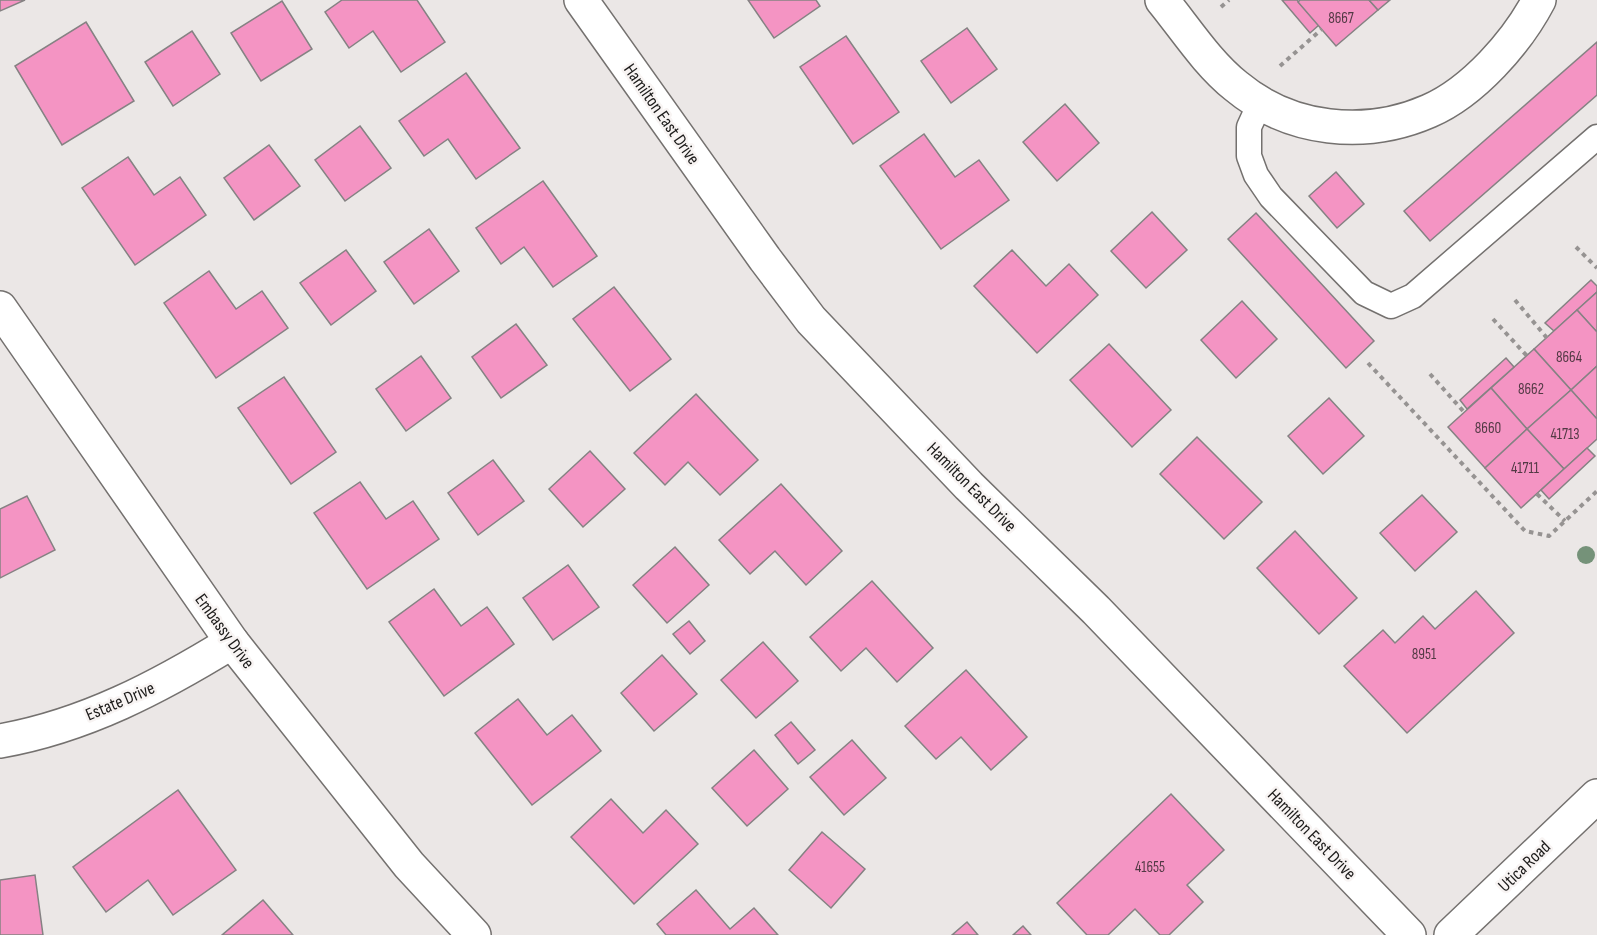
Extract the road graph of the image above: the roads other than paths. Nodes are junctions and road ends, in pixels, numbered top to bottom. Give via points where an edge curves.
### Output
1 (581, 0) edge
2 (1162, 0) edge
3 (1539, 0) edge
4 (1260, 103) junction
5 (1597, 137) edge
6 (0, 308) edge
7 (232, 642) junction
8 (0, 741) edge
9 (1597, 796) edge
10 (474, 935) edge
11 (1409, 935) edge
12 (1451, 935) edge

1 - 11 street, Hamilton East Drive via 811,320
2 - 4 street via 1235,86
3 - 4 street via 1500,57 1460,92 1430,111 1384,125 1326,127
4 - 5 lane via 1249,127 1249,156 1256,175 1271,197 1364,293 1391,306 1413,296
6 - 7 street, Embassy Drive
7 - 8 street, Estate Drive via 144,693 104,710
7 - 10 street, Embassy Drive via 409,865
9 - 12 street, Utica Road

